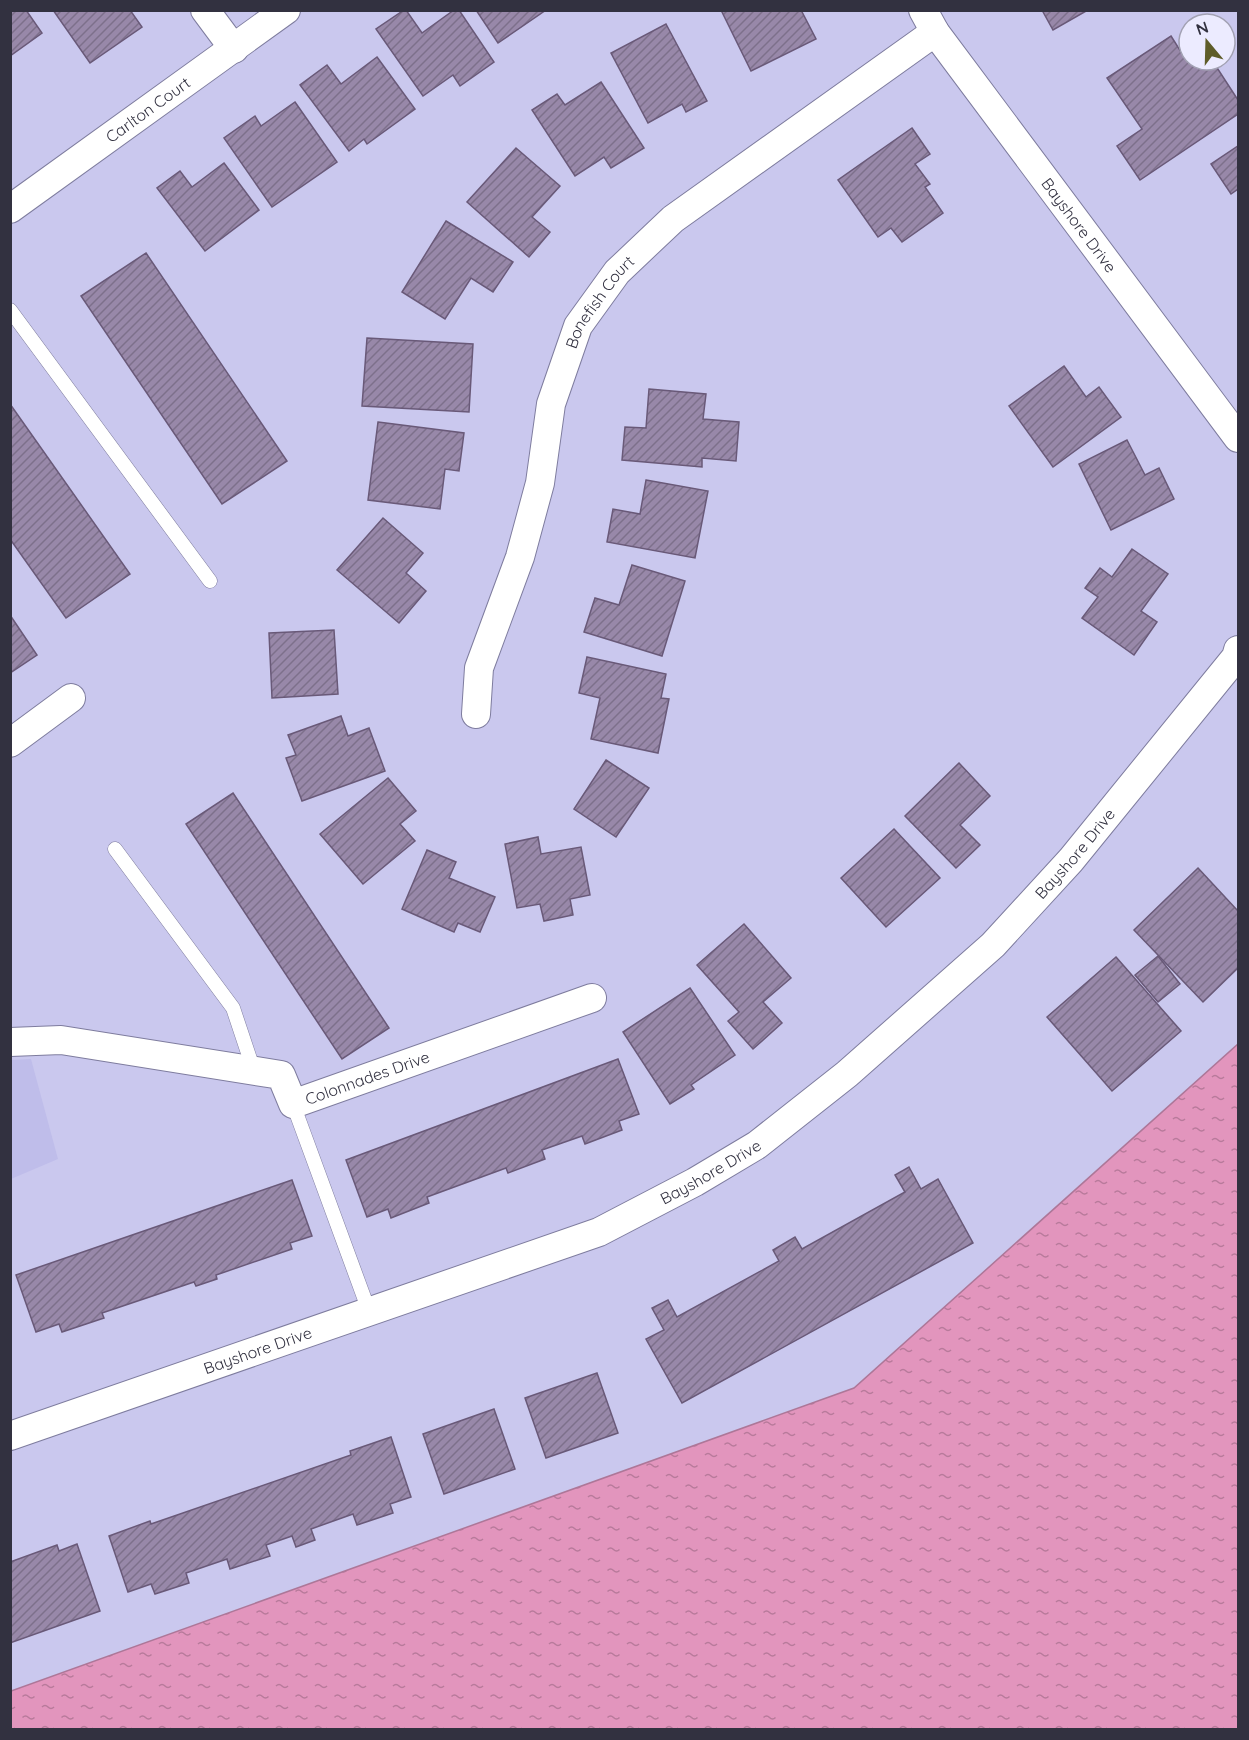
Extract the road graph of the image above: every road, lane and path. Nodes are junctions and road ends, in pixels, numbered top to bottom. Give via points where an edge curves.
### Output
1 (205, 10) edge
2 (286, 10) edge
3 (929, 21) edge
4 (234, 49) junction
5 (10, 209) edge
6 (10, 310) edge
7 (1239, 438) edge
8 (210, 581) dead end
9 (1239, 650) edge
10 (71, 698) dead end
11 (476, 714) dead end
12 (10, 743) edge
13 (115, 849) dead end
14 (592, 998) dead end
15 (10, 1042) edge
16 (254, 1071) junction
17 (293, 1104) junction
18 (369, 1311) junction
19 (10, 1436) edge

1 - 4 street
2 - 4 street, Carlton Court
3 - 7 street, Bayshore Drive
3 - 11 street, Bonefish Court via 673,219 617,272 578,326 550,404 540,483 520,557 479,668
4 - 5 street, Carlton Court
6 - 8 lane
9 - 18 street, Bayshore Drive via 1071,861 993,945 847,1074 757,1145 599,1232
10 - 12 street
13 - 16 lane via 233,1008
14 - 17 street, Colonnades Drive
15 - 16 street, Colonnades Drive via 61,1040
16 - 17 street, Colonnades Drive via 281,1075
17 - 18 lane
18 - 19 street, Bayshore Drive

